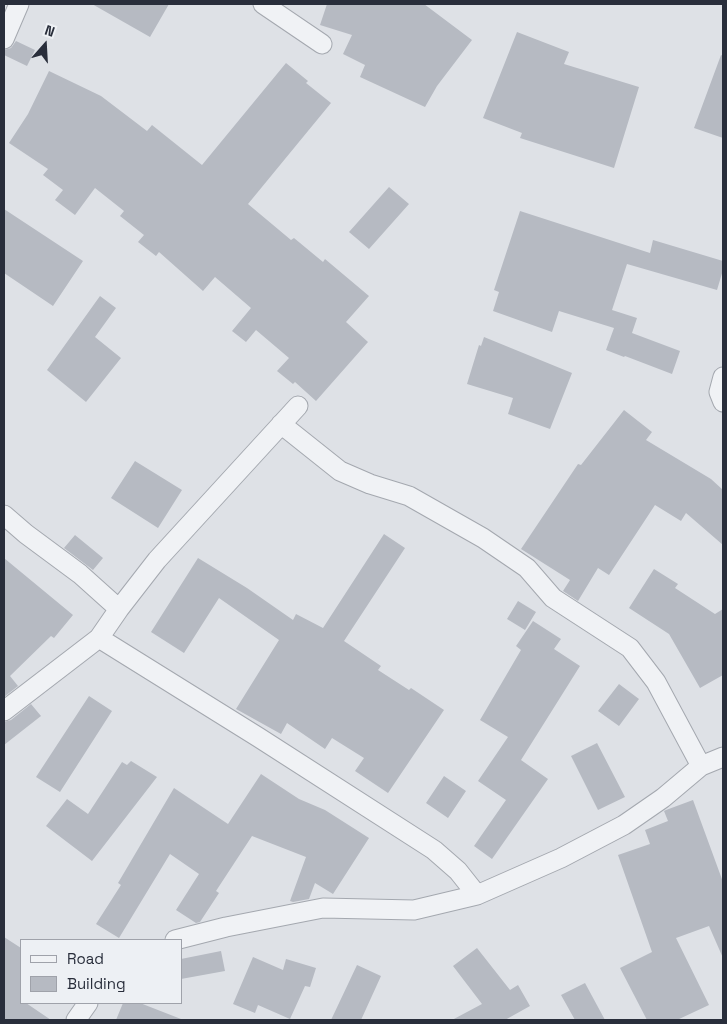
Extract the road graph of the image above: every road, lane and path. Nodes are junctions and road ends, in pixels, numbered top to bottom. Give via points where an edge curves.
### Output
1 (19, 4) edge
2 (263, 4) edge
3 (4, 39) edge
4 (322, 44) dead end
5 (723, 377) edge
6 (723, 402) edge
7 (298, 406) dead end
8 (281, 424) junction
9 (4, 515) edge
10 (119, 609) junction
11 (99, 638) junction
12 (4, 711) edge
13 (723, 757) edge
14 (701, 766) junction
15 (477, 895) junction
16 (179, 939) edge
17 (87, 1004) edge
18 (76, 1020) edge

1 - 3 street
2 - 4 street
5 - 6 street via 719,392
7 - 8 street
8 - 10 street via 157,560
8 - 14 street via 340,471 409,496 483,538 527,568 553,598 630,648 656,682
9 - 10 street
10 - 11 street
11 - 12 street
11 - 15 street via 434,850 458,871
13 - 14 street
14 - 15 street via 624,825 561,858
15 - 16 street via 414,910 323,908
17 - 18 street

